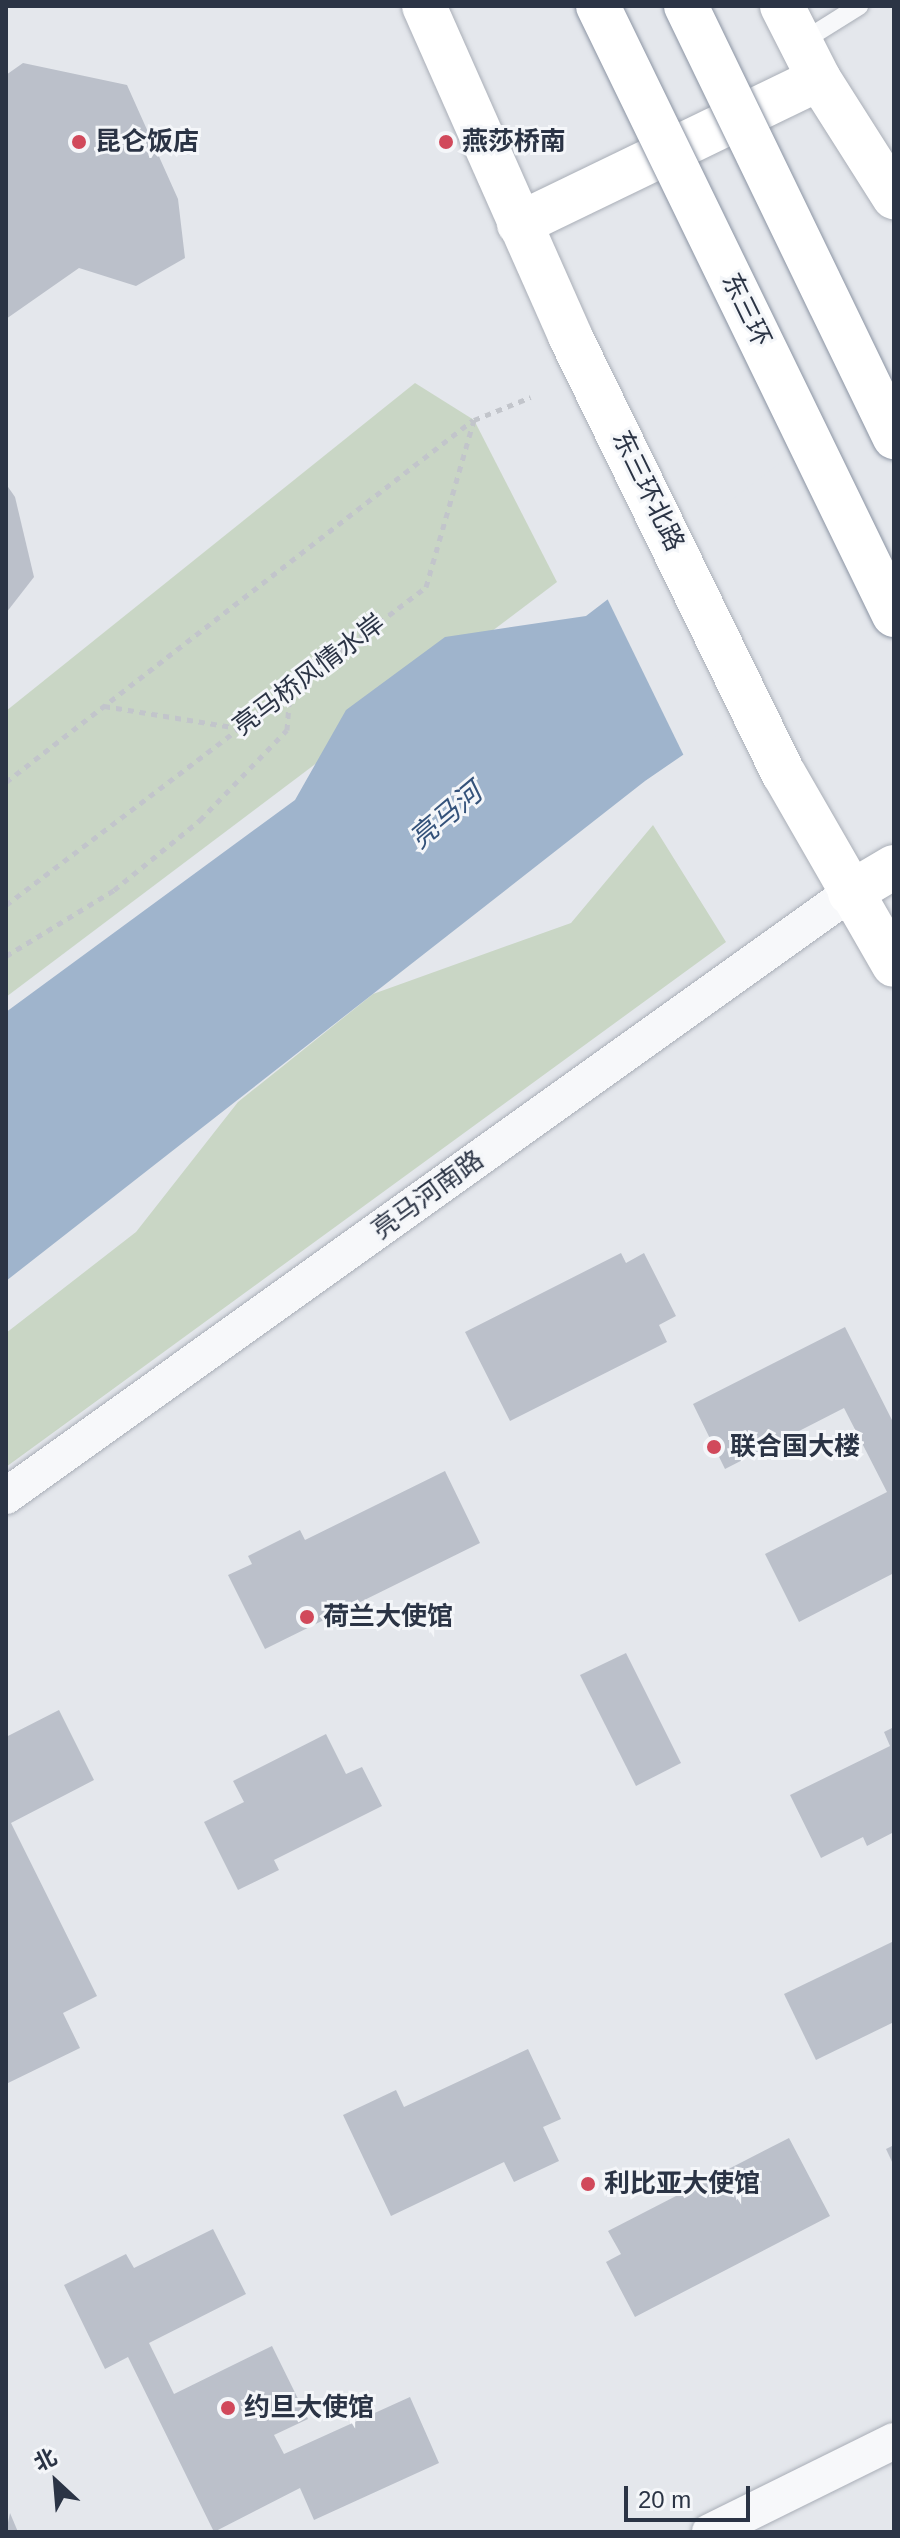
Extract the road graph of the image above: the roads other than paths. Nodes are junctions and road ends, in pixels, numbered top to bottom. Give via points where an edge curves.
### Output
1 (424, 6) edge
2 (598, 6) edge
3 (686, 6) edge
4 (859, 6) edge
5 (800, 43) edge
6 (894, 197) edge
7 (519, 224) junction
8 (894, 437) edge
9 (894, 615) edge
10 (894, 867) edge
11 (850, 893) junction
12 (894, 965) edge
13 (6, 1496) edge
14 (894, 2441) edge
15 (710, 2532) edge

1 - 7 main road, 东三环北路
2 - 9 main road, 东三环, bridge
3 - 8 main road, bridge
4 - 5 lane
5 - 6 main road
5 - 7 main road
7 - 11 main road, 东三环北路 via 784,774
10 - 11 main road
11 - 12 main road, 东三环北路
11 - 13 street, 亮马河南路
14 - 15 street

